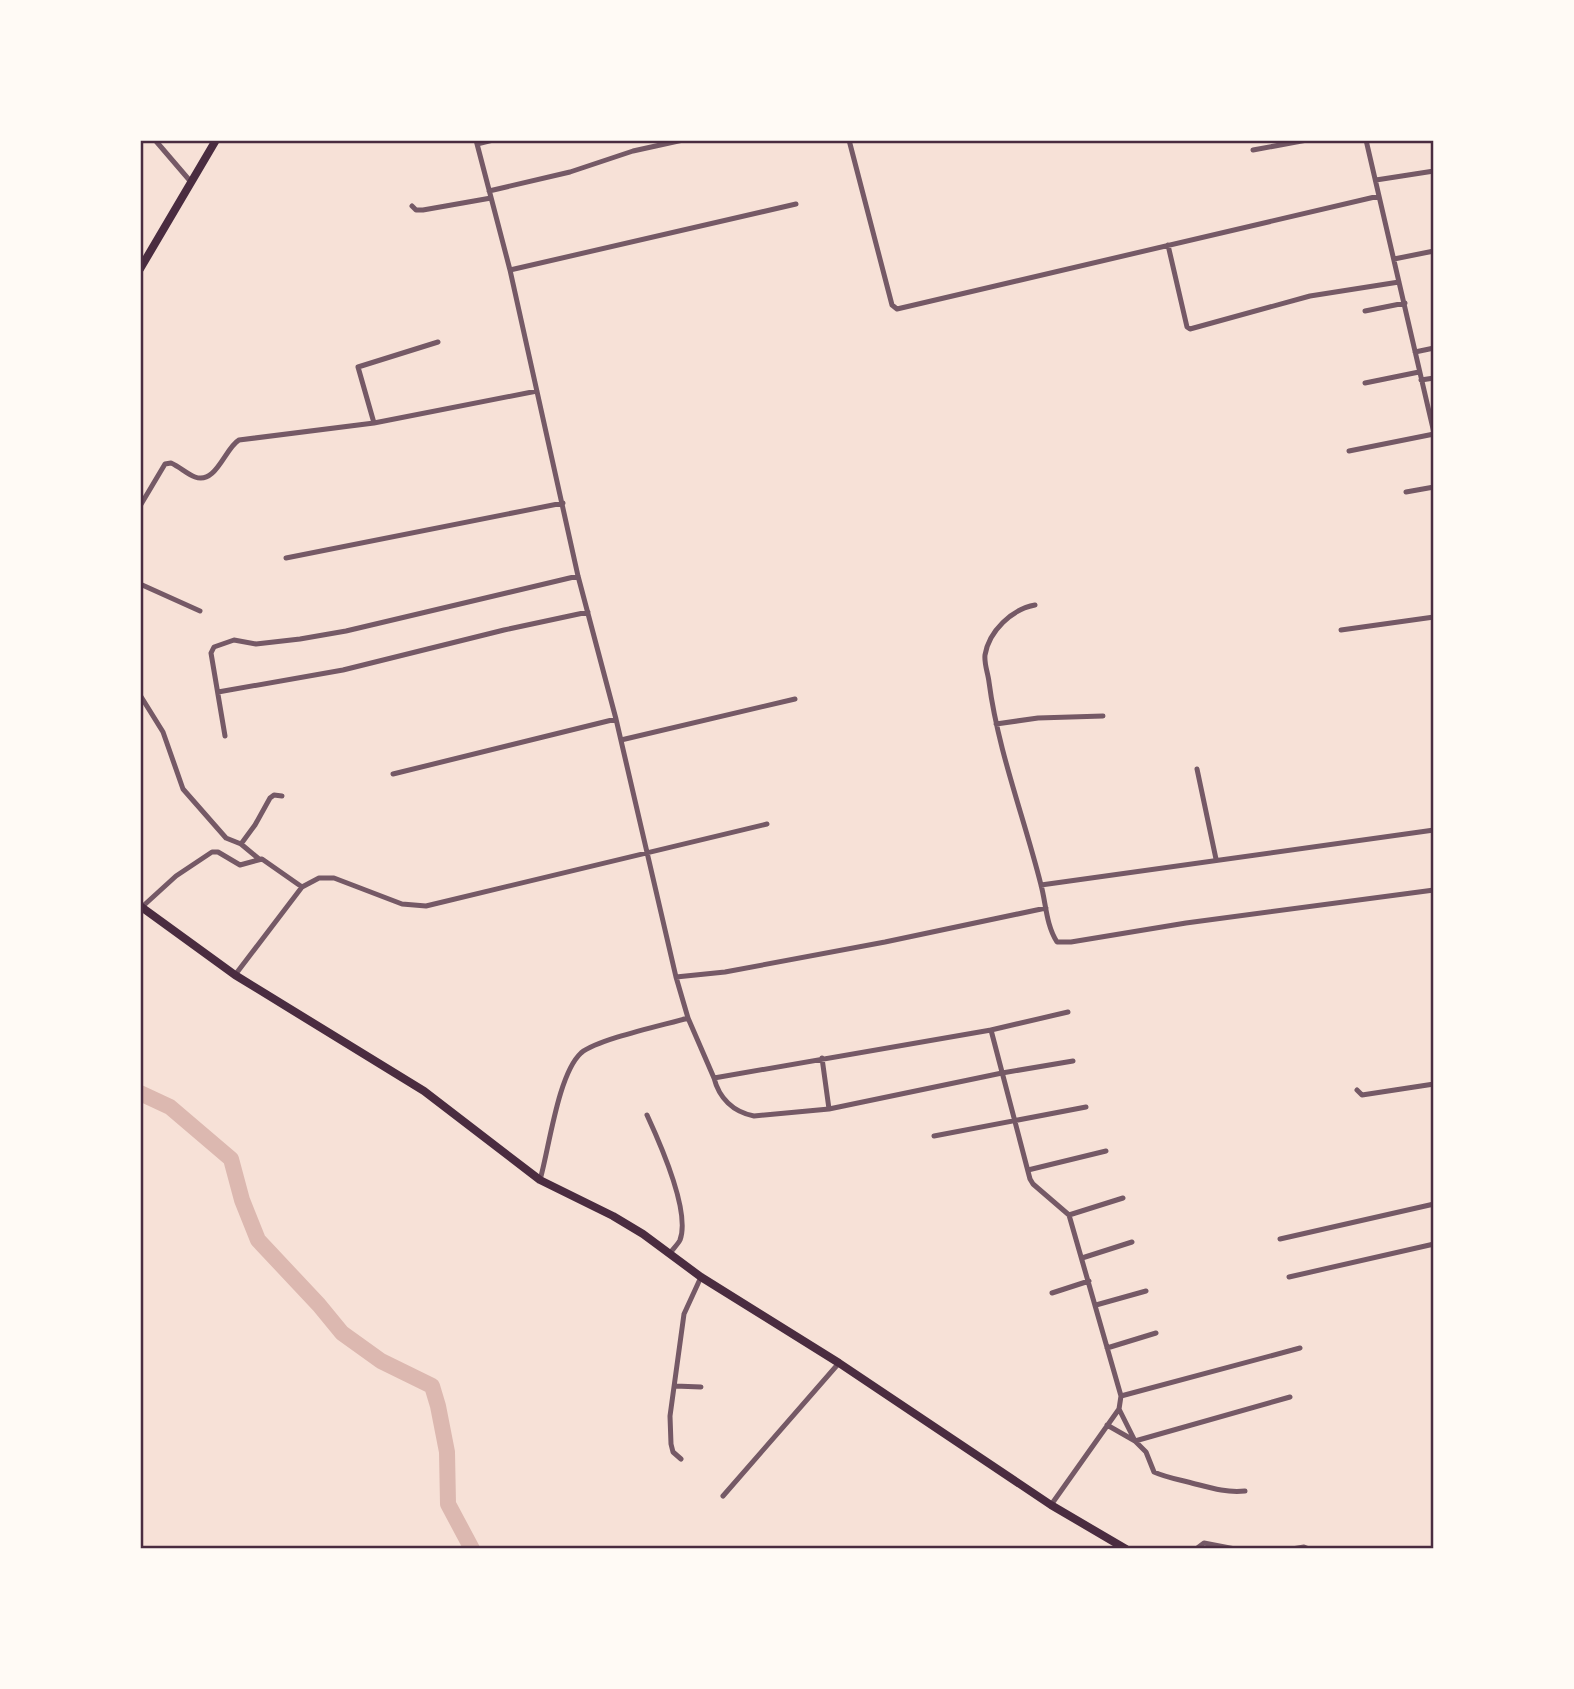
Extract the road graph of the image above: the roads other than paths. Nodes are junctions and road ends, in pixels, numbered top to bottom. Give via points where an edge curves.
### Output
1 (155, 140) edge
2 (216, 140) edge
3 (494, 140) edge
4 (683, 140) edge
5 (849, 140) edge
6 (1307, 140) edge
7 (1366, 140) edge
8 (477, 142) edge
9 (1252, 150) dead end
10 (1434, 171) edge
11 (1376, 180) junction
12 (191, 182) junction
13 (490, 195) junction
14 (1379, 196) junction
15 (796, 204) dead end
16 (412, 206) dead end
17 (1168, 244) junction
18 (1434, 251) edge
19 (1394, 259) junction
20 (140, 269) edge
21 (510, 270) junction
22 (1399, 282) junction
23 (1405, 303) junction
24 (1365, 311) dead end
25 (438, 342) dead end
26 (1434, 348) edge
27 (1415, 352) junction
28 (1419, 372) junction
29 (1434, 378) edge
30 (1422, 380) junction
31 (1366, 383) dead end
32 (537, 391) junction
33 (374, 423) junction
34 (1434, 433) edge
35 (1349, 451) dead end
36 (1434, 488) edge
37 (1406, 492) dead end
38 (563, 503) junction
39 (140, 506) edge
40 (286, 558) dead end
41 (578, 576) junction
42 (140, 584) edge
43 (1035, 605) dead end
44 (200, 611) dead end
45 (588, 612) junction
46 (1434, 617) edge
47 (1341, 630) dead end
48 (218, 692) junction
49 (140, 695) edge
50 (795, 699) dead end
51 (1103, 716) dead end
52 (616, 719) junction
53 (996, 724) junction
54 (225, 736) dead end
55 (621, 740) junction
56 (1197, 769) dead end
57 (393, 774) dead end
58 (282, 796) dead end
59 (767, 824) dead end
60 (1434, 830) edge
61 (241, 844) junction
62 (648, 854) junction
63 (259, 859) junction
64 (1216, 859) junction
65 (1041, 885) junction
66 (302, 887) junction
67 (1434, 890) edge
68 (141, 906) edge
69 (1046, 908) junction
70 (235, 975) junction
71 (676, 977) junction
72 (1068, 1012) dead end
73 (688, 1018) junction
74 (991, 1030) junction
75 (822, 1058) junction
76 (1073, 1061) dead end
77 (1002, 1073) junction
78 (714, 1078) junction
79 (1434, 1084) edge
80 (1357, 1090) dead end
81 (1086, 1107) dead end
82 (829, 1109) junction
83 (647, 1115) dead end
84 (1014, 1122) junction
85 (934, 1136) dead end
86 (1106, 1152) dead end
87 (1028, 1170) junction
88 (540, 1180) junction
89 (1123, 1198) dead end
90 (1434, 1204) edge
91 (1069, 1215) junction
92 (1280, 1239) dead end
93 (1132, 1242) dead end
94 (1434, 1244) edge
95 (670, 1253) junction
96 (1082, 1258) junction
97 (701, 1277) junction
98 (1289, 1277) dead end
99 (1089, 1282) junction
100 (1146, 1291) dead end
101 (1052, 1293) dead end
102 (1096, 1305) junction
103 (1156, 1333) dead end
104 (1107, 1348) junction
105 (1300, 1348) dead end
106 (839, 1363) junction
107 (675, 1386) junction
108 (701, 1387) dead end
109 (1121, 1396) junction
110 (1290, 1397) dead end
111 (1119, 1409) junction
112 (1107, 1425) junction
113 (1135, 1441) junction
114 (681, 1460) dead end
115 (1245, 1491) dead end
116 (723, 1496) dead end
117 (1051, 1505) junction
118 (1126, 1549) edge
119 (1196, 1549) edge
120 (1235, 1549) edge
121 (1292, 1549) edge
122 (1309, 1549) edge

1 - 12 street
2 - 12 main road
3 - 8 street
4 - 13 street
5 - 17 street via 895,308
6 - 9 street
7 - 11 street
8 - 13 street
10 - 11 street
11 - 14 street
12 - 20 main road
13 - 16 street via 423,210
13 - 21 street
14 - 17 street
14 - 19 street
15 - 21 street
17 - 22 street via 1189,329 1310,296
18 - 19 street
19 - 22 street
21 - 32 street
22 - 23 street
23 - 24 street
23 - 27 street
25 - 33 street via 358,367
26 - 27 street
27 - 28 street
28 - 30 street
28 - 31 street
29 - 30 street
30 - 34 street
32 - 33 street
32 - 38 street
33 - 39 street via 239,440 204,478 165,464
34 - 35 street
36 - 37 street
38 - 40 street
38 - 41 street
41 - 45 street
41 - 48 street via 312,637 221,644 211,653
42 - 44 street
43 - 53 street via 1020,609 1005,622 985,654
45 - 48 street via 343,670
45 - 52 street
46 - 47 street
48 - 54 street
49 - 61 street via 163,732 183,789 226,838
50 - 55 street
51 - 53 street
52 - 55 street
52 - 57 street
53 - 65 street
55 - 62 street
56 - 64 street
58 - 61 street via 270,798
59 - 62 street
60 - 64 street
61 - 63 street
62 - 66 street via 426,906 402,904 334,878 319,878
62 - 71 street
63 - 66 street
63 - 68 street via 240,865 212,852
64 - 65 street
65 - 69 street
66 - 70 street
67 - 69 street via 1061,943 1054,937
68 - 70 main road
69 - 71 street via 725,972
70 - 88 main road via 424,1091
71 - 73 street
72 - 74 street
73 - 78 street
73 - 88 street via 594,1045 581,1054 568,1075
74 - 75 street
74 - 77 street
75 - 78 street
75 - 82 street
76 - 77 street
77 - 82 street
77 - 84 street
78 - 82 street via 717,1091 744,1114
79 - 80 street via 1362,1095
81 - 84 street
83 - 95 street via 671,1172 682,1222 680,1239
84 - 85 street
84 - 87 street
86 - 87 street
87 - 91 street via 1032,1184
88 - 95 main road via 613,1216
89 - 91 street
90 - 92 street
91 - 96 street
93 - 96 street
94 - 98 street
95 - 97 main road
96 - 99 street
97 - 106 main road
97 - 107 street via 684,1314
99 - 101 street
99 - 102 street
100 - 102 street
102 - 104 street
103 - 104 street
104 - 109 street
105 - 109 street
106 - 116 street
106 - 117 main road
107 - 108 street
107 - 114 street via 671,1444
109 - 111 street
110 - 113 street
111 - 112 street
111 - 113 street
112 - 113 street
112 - 117 street
113 - 115 street via 1146,1452 1152,1470 1165,1477 1210,1489
117 - 118 main road
119 - 120 street via 1204,1543
121 - 122 street

